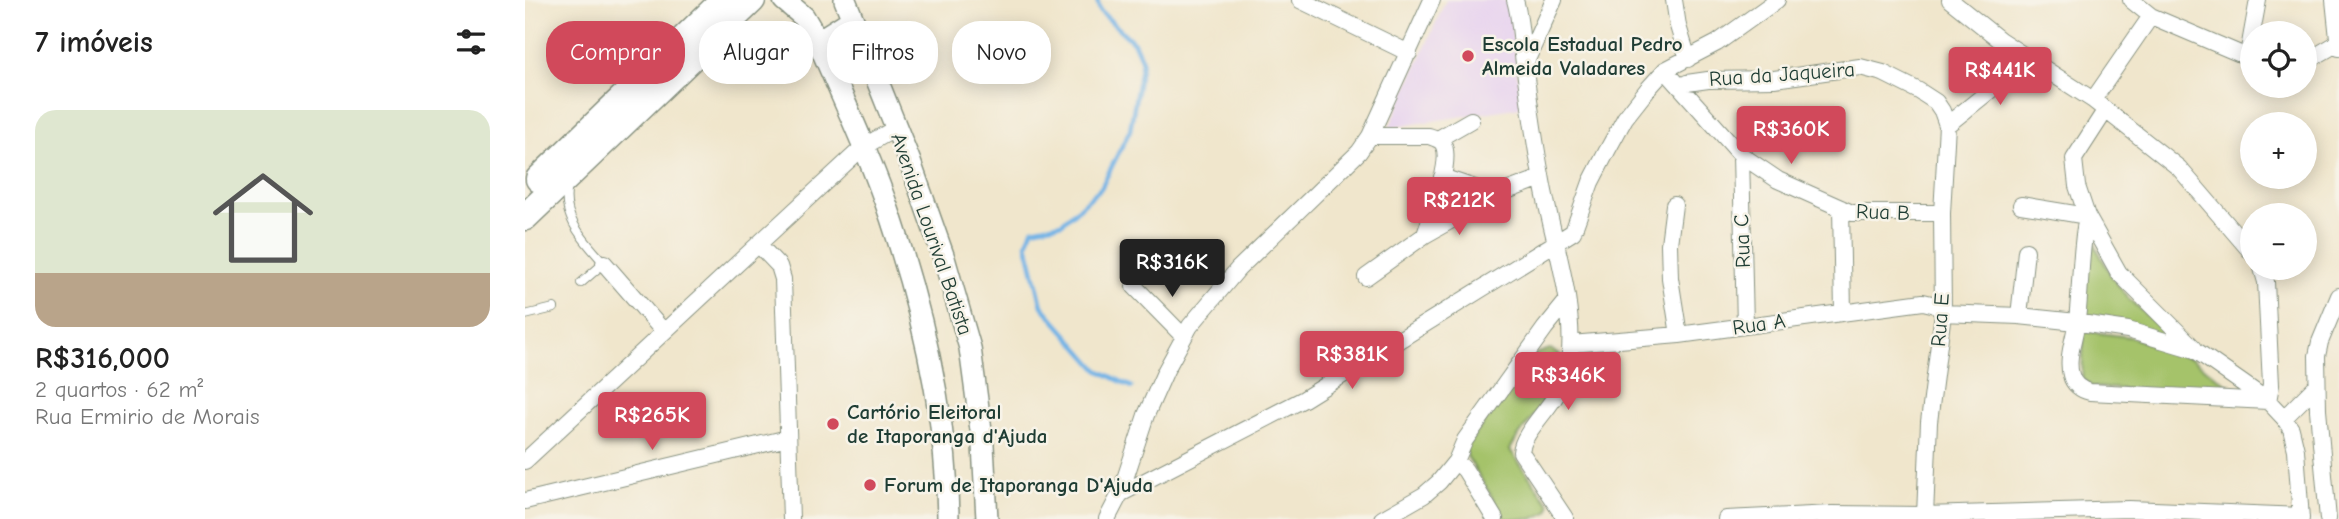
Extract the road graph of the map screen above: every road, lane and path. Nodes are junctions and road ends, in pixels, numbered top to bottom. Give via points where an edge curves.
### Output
1 (724, 0) edge
2 (753, 0) edge
3 (785, 0) edge
4 (1300, 0) edge
5 (1432, 0) edge
6 (1515, 0) edge
7 (1554, 0) edge
8 (1674, 0) edge
9 (1777, 0) edge
10 (1950, 0) edge
11 (2131, 0) edge
12 (2258, 0) edge
13 (2334, 0) edge
14 (848, 10) edge
15 (2151, 16) junction
16 (2255, 21) edge
17 (818, 41) junction
18 (2338, 43) edge
19 (2339, 48) edge
20 (1409, 53) junction
21 (2240, 53) edge
22 (2317, 55) edge
23 (1688, 58) junction
24 (2029, 59) junction
25 (1524, 66) junction
26 (1665, 70) junction
27 (1680, 87) junction
28 (2099, 105) junction
29 (1471, 120) dead end
30 (1947, 125) junction
31 (896, 128) junction
32 (1370, 135) junction
33 (1438, 139) junction
34 (863, 147) junction
35 (1741, 155) junction
36 (573, 172) junction
37 (1442, 177) junction
38 (1541, 178) junction
39 (525, 193) edge
40 (1496, 195) junction
41 (1674, 205) dead end
42 (2021, 205) dead end
43 (1841, 208) junction
44 (1942, 213) junction
45 (2087, 216) junction
46 (525, 217) edge
47 (1425, 235) junction
48 (2240, 239) edge
49 (1557, 242) junction
50 (758, 244) junction
51 (2026, 251) dead end
52 (604, 263) junction
53 (1366, 277) dead end
54 (2265, 280) edge
55 (582, 283) dead end
56 (1134, 286) dead end
57 (2339, 296) edge
58 (1567, 301) junction
59 (554, 309) dead end
60 (1843, 312) junction
61 (1943, 313) junction
62 (525, 314) edge
63 (2019, 316) junction
64 (2077, 322) junction
65 (1745, 326) junction
66 (664, 332) junction
67 (1679, 335) junction
68 (1184, 337) junction
69 (1571, 344) junction
70 (2195, 349) junction
71 (2317, 384) junction
72 (2267, 401) junction
73 (2284, 418) junction
74 (788, 438) junction
75 (525, 461) edge
76 (1455, 461) junction
77 (1120, 494) junction
78 (525, 501) edge
79 (1925, 515) junction
80 (2301, 517) edge
81 (791, 519) edge
82 (948, 519) edge
83 (987, 519) edge
84 (1107, 519) edge
85 (1382, 519) edge
86 (1495, 519) edge
87 (1564, 519) edge
88 (1571, 519) edge
89 (1726, 519) edge
90 (1737, 519) edge
91 (2328, 519) edge

1 - 39 highway
2 - 36 highway
3 - 17 main road, Avenida Lourival Batista via 804,17
4 - 20 street
5 - 20 street
6 - 25 street
7 - 25 street
8 - 23 street
9 - 23 street
10 - 24 street
11 - 15 street
12 - 16 street
13 - 18 street
14 - 17 main road
14 - 31 main road, Avenida Lourival Batista
15 - 21 street
15 - 28 street
17 - 34 main road, Avenida Lourival Batista
18 - 19 street
18 - 22 street
20 - 32 street
23 - 26 street
24 - 28 street
24 - 30 street
25 - 38 street
26 - 27 street, Rua B
26 - 49 street via 1625,118 1591,183 1573,232
27 - 30 street, Rua da Jaqueira via 1708,80 1774,79 1868,68 1936,102
27 - 35 street, Rua B
28 - 45 street via 2074,159
28 - 48 street via 2179,168
29 - 33 street
30 - 44 street, Rua E
31 - 34 street
31 - 83 main road, Avenida Lourival Batista via 944,258 970,348
32 - 33 street
32 - 68 street via 1342,171 1238,269
33 - 37 street via 1446,153
34 - 50 street
34 - 82 main road, Avenida Lourival Batista via 890,217 933,374 948,474
35 - 43 street, Rua B via 1778,180
35 - 65 street, Rua C
36 - 46 highway
36 - 52 lane via 565,200 569,214 581,237
37 - 40 street
37 - 47 street
38 - 40 street
38 - 49 street
40 - 47 street
41 - 67 street via 1670,278
42 - 45 street
43 - 44 street, Rua B via 1851,213
43 - 60 street
44 - 61 street, Rua E
45 - 64 street
45 - 70 street via 2119,273
47 - 53 street
49 - 58 street
49 - 77 street via 1304,399
50 - 66 street
50 - 74 street via 779,265 783,279
51 - 63 street
52 - 55 lane
52 - 66 street
54 - 72 street via 2271,385
56 - 68 street
57 - 71 street via 2320,342
58 - 69 street
58 - 76 street via 1465,440
59 - 62 lane
60 - 61 street, Rua A via 1923,302 1937,305
60 - 65 street, Rua A
61 - 63 street, Rua A
61 - 79 street, Rua E via 1929,422
63 - 64 street, Rua A
64 - 70 street, Rua A via 2128,330
64 - 72 street via 2070,369 2071,378 2083,390
65 - 67 street, Rua A
66 - 75 street
67 - 69 street, Rua A
68 - 77 street via 1146,415
69 - 87 street via 1563,384 1521,452
70 - 72 street
71 - 73 street
71 - 91 street
72 - 73 street
73 - 80 street via 2296,450
74 - 78 street
74 - 81 street
76 - 85 street via 1424,495
76 - 86 street via 1471,478
77 - 84 street
79 - 80 street via 2129,509
79 - 90 street
87 - 88 street
89 - 90 street

